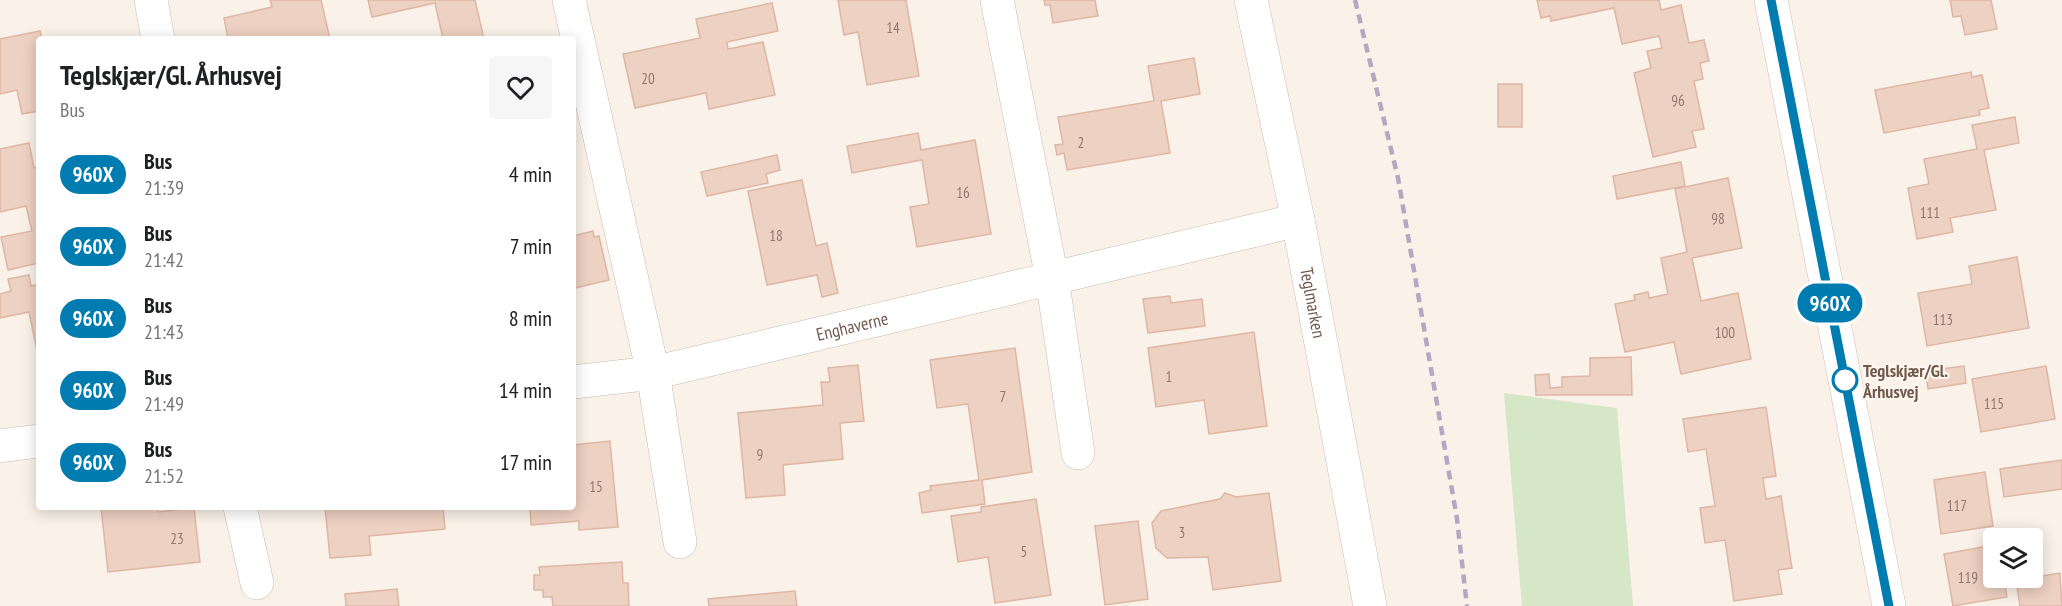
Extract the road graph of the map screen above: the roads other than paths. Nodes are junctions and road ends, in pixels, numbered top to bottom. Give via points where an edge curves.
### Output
1 (151, 0) edge
2 (569, 0) edge
3 (997, 0) edge
4 (1251, 0) edge
5 (1771, 0) edge
6 (157, 36) edge
7 (1298, 220) junction
8 (1052, 278) junction
9 (653, 373) junction
10 (576, 382) edge
11 (36, 441) edge
12 (0, 446) edge
13 (1078, 453) dead end
14 (241, 510) edge
15 (680, 542) dead end
16 (257, 583) dead end
17 (1370, 606) edge
18 (1889, 606) edge

1 - 6 street
2 - 9 street
3 - 8 street
4 - 7 street, Teglmarken
5 - 18 street
7 - 8 street, Enghaverne
7 - 17 street, Teglmarken
8 - 9 street, Enghaverne
8 - 13 street
9 - 10 street, Enghaverne
9 - 15 street
11 - 12 street
14 - 16 street

